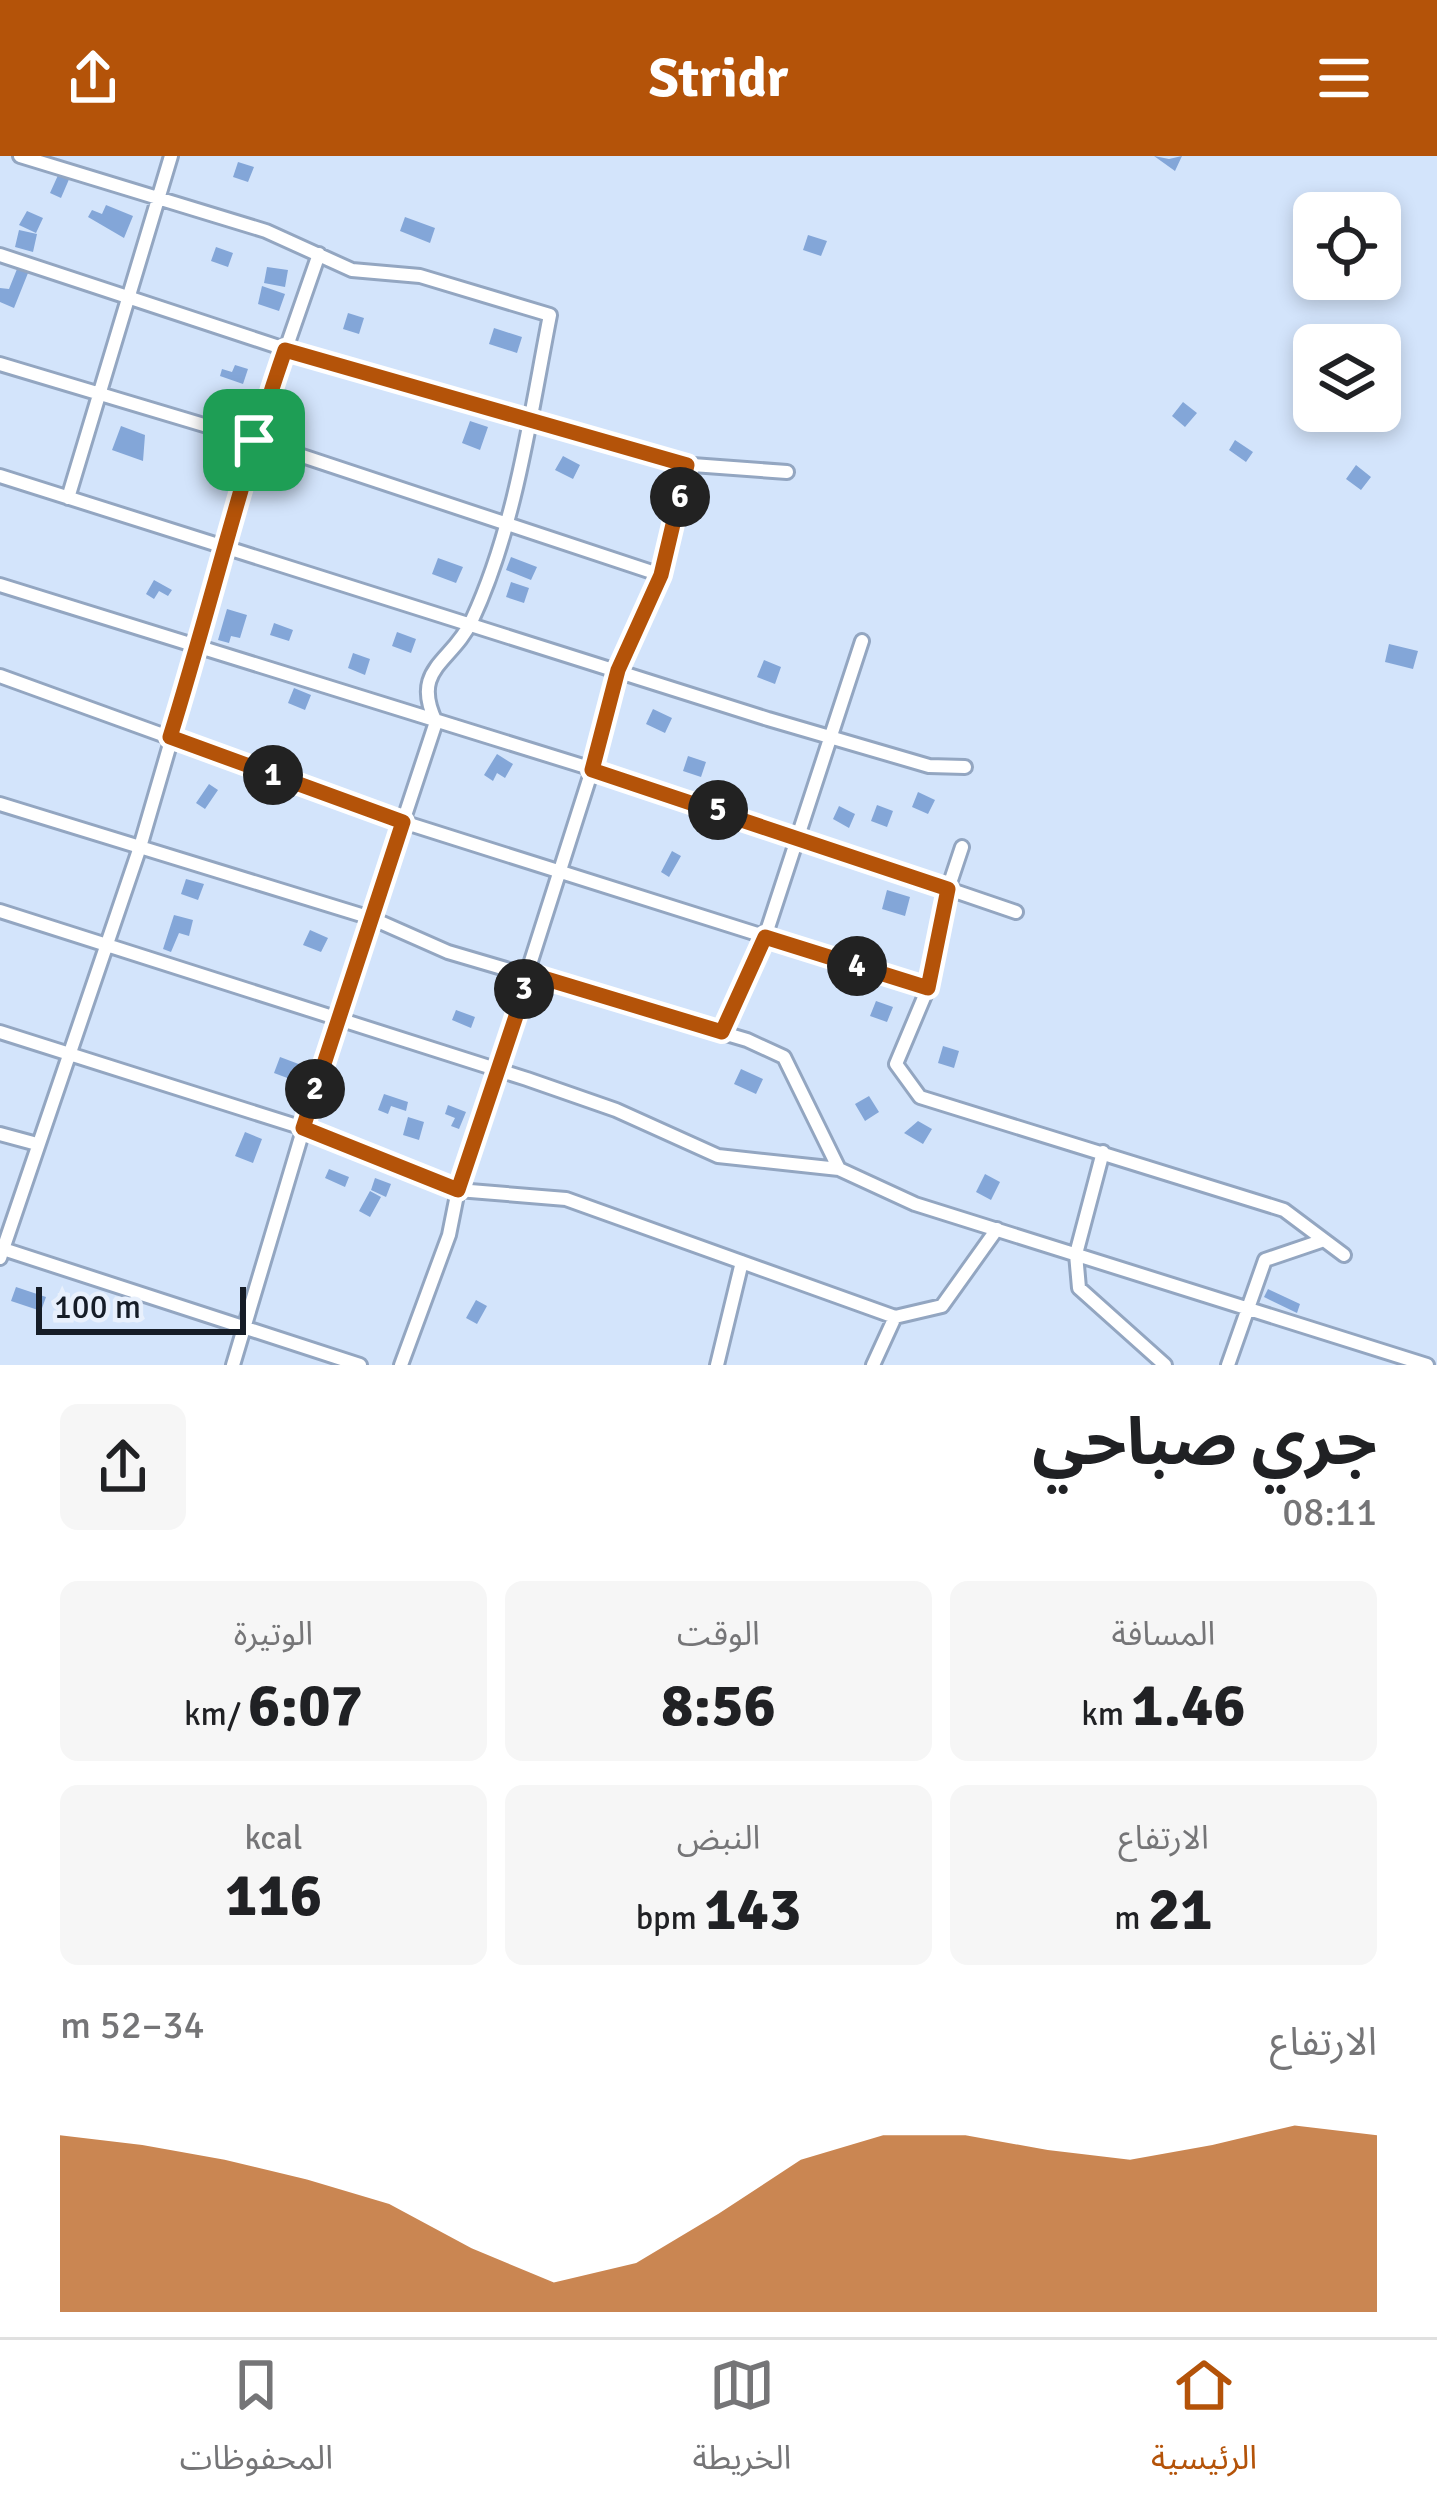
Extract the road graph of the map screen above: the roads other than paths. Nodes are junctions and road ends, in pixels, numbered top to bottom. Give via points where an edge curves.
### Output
1 (20, 156) edge
2 (171, 156) edge
3 (155, 197) junction
4 (319, 254) junction
5 (0, 255) edge
6 (128, 298) junction
7 (285, 350) junction
8 (0, 364) edge
9 (99, 394) junction
10 (529, 421) junction
11 (254, 440) junction
12 (687, 465) junction
13 (787, 472) dead end
14 (0, 476) edge
15 (68, 497) junction
16 (507, 524) junction
17 (227, 550) junction
18 (661, 575) junction
19 (0, 585) edge
20 (471, 623) junction
21 (862, 641) dead end
22 (198, 647) junction
23 (618, 670) junction
24 (0, 676) edge
25 (436, 722) junction
26 (830, 736) junction
27 (170, 737) junction
28 (965, 767) dead end
29 (592, 770) junction
30 (0, 803) edge
31 (403, 822) junction
32 (794, 836) junction
33 (140, 847) junction
34 (962, 847) dead end
35 (559, 871) junction
36 (948, 889) junction
37 (0, 911) edge
38 (1016, 912) dead end
39 (371, 918) junction
40 (765, 937) junction
41 (107, 943) junction
42 (530, 974) junction
43 (928, 988) junction
44 (337, 1019) junction
45 (0, 1032) edge
46 (722, 1032) junction
47 (68, 1056) junction
48 (496, 1070) junction
49 (303, 1128) junction
50 (0, 1134) edge
51 (37, 1144) junction
52 (1103, 1152) junction
53 (839, 1169) junction
54 (458, 1190) junction
55 (997, 1229) junction
56 (1324, 1240) junction
57 (1, 1252) edge
58 (1076, 1254) junction
59 (1344, 1255) dead end
60 (742, 1262) junction
61 (1247, 1308) junction
62 (895, 1317) junction
63 (244, 1329) junction
64 (233, 1365) edge
65 (360, 1365) edge
66 (401, 1365) edge
67 (717, 1365) edge
68 (873, 1365) edge
69 (1165, 1365) edge
70 (1228, 1365) edge
71 (1427, 1365) edge

1 - 3 street
2 - 3 street
3 - 4 street
3 - 6 street
4 - 7 street
4 - 10 street via 352,270 421,276 550,315
5 - 6 street
6 - 7 street
6 - 9 street
7 - 10 street
7 - 11 street
8 - 9 street
9 - 11 street
9 - 15 street
10 - 12 street
10 - 16 street
11 - 16 street
11 - 17 street
12 - 13 street
12 - 18 street
14 - 15 street
15 - 17 street
16 - 18 street
16 - 20 street
17 - 20 street
17 - 22 street
18 - 23 street
19 - 22 street
20 - 23 street
20 - 25 street via 428,677
21 - 26 street
22 - 25 street
22 - 27 street
23 - 26 street
23 - 29 street
24 - 27 street
25 - 29 street
25 - 31 street
26 - 28 street via 929,766
26 - 32 street
27 - 31 street
27 - 33 street
29 - 32 street
29 - 35 street
30 - 33 street
31 - 35 street
31 - 39 street
32 - 36 street
32 - 40 street
33 - 39 street
33 - 41 street
34 - 36 street
35 - 40 street
35 - 42 street
36 - 38 street
36 - 43 street
37 - 41 street
39 - 42 street via 448,952
39 - 44 street
40 - 43 street
40 - 46 street
41 - 44 street
41 - 47 street
42 - 46 street
42 - 48 street
43 - 52 street via 896,1064 920,1097
44 - 48 street
44 - 49 street
45 - 47 street
46 - 53 street via 784,1057
47 - 49 street
47 - 51 street
48 - 53 street via 616,1110 718,1156
48 - 54 street
49 - 54 street
49 - 63 street
50 - 51 street
51 - 57 street
52 - 56 street via 1284,1210
52 - 58 street
53 - 55 street
54 - 60 street via 566,1199
54 - 66 street
55 - 58 street
55 - 62 street via 942,1306
56 - 59 street
56 - 61 street via 1264,1260
57 - 63 street
58 - 61 street
58 - 69 street via 1079,1288
60 - 62 street
60 - 67 street
61 - 70 street
61 - 71 street
62 - 68 street
63 - 64 street
63 - 65 street

